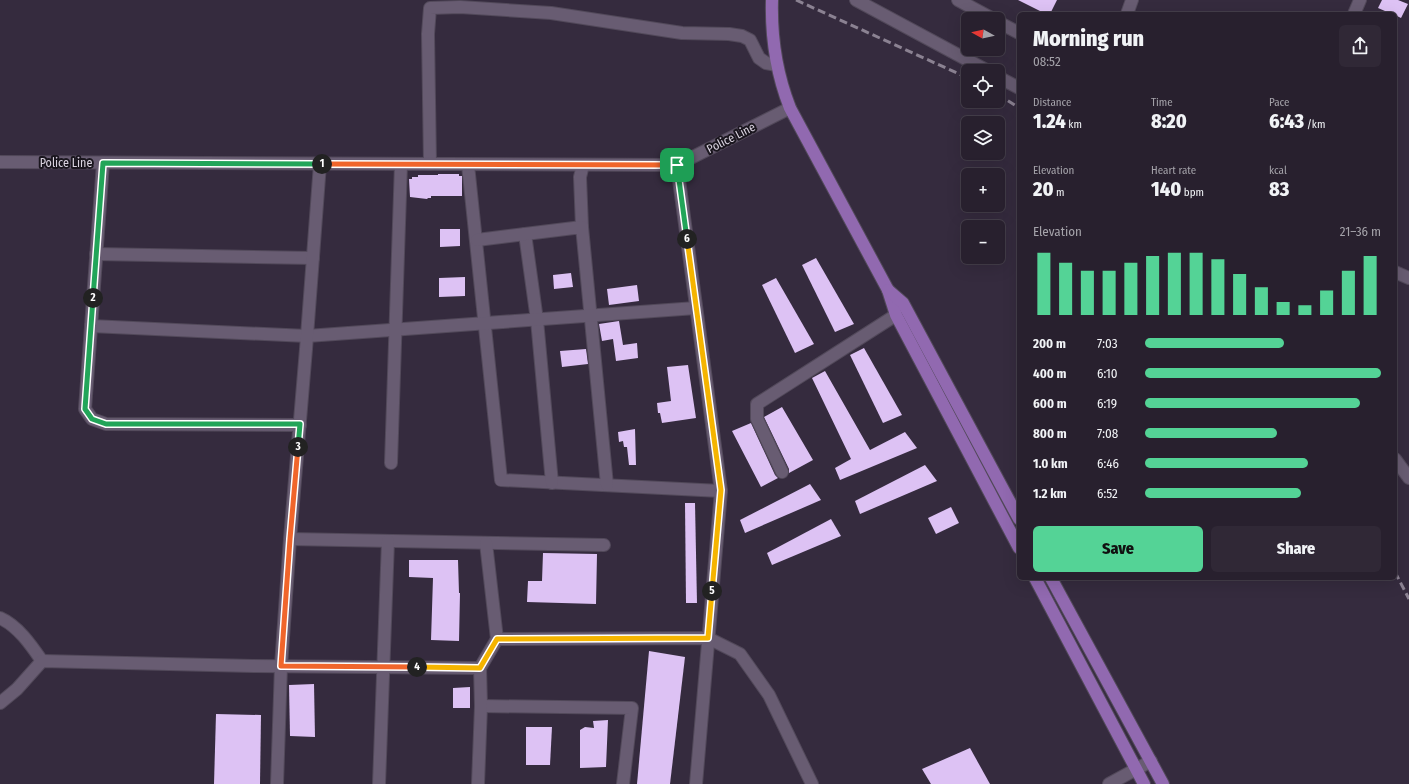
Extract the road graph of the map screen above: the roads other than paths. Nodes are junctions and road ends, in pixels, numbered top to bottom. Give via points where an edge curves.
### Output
1 (772, 0) edge
2 (856, 0) edge
3 (958, 0) edge
4 (1132, 0) edge
5 (1360, 0) edge
6 (980, 12) edge
7 (1128, 12) edge
8 (1355, 12) edge
9 (1005, 26) edge
10 (1017, 32) edge
11 (975, 64) edge
12 (777, 65) junction
13 (1005, 81) edge
14 (1017, 87) edge
15 (790, 108) junction
16 (0, 162) edge
17 (103, 163) junction
18 (320, 164) junction
19 (401, 164) junction
20 (430, 164) junction
21 (468, 165) junction
22 (583, 165) junction
23 (677, 165) junction
24 (582, 227) junction
25 (525, 234) junction
26 (477, 240) junction
27 (96, 254) junction
28 (313, 258) junction
29 (1397, 273) edge
30 (1409, 278) edge
31 (888, 290) junction
32 (696, 308) junction
33 (896, 315) junction
34 (591, 316) junction
35 (537, 320) junction
36 (485, 324) junction
37 (91, 326) junction
38 (395, 331) junction
39 (307, 336) junction
40 (300, 424) junction
41 (1397, 462) edge
42 (391, 463) dead end
43 (782, 472) dead end
44 (1409, 478) edge
45 (552, 483) junction
46 (607, 485) junction
47 (721, 490) junction
48 (1017, 515) edge
49 (290, 539) junction
50 (388, 541) junction
51 (486, 543) junction
52 (1017, 544) edge
53 (604, 545) dead end
54 (1036, 580) edge
55 (1052, 580) edge
56 (0, 618) edge
57 (708, 638) junction
58 (497, 639) junction
59 (42, 661) junction
60 (281, 666) junction
61 (383, 667) junction
62 (480, 668) junction
63 (0, 703) edge
64 (481, 706) junction
65 (1151, 761) junction
66 (1136, 769) junction
67 (277, 784) edge
68 (379, 784) edge
69 (478, 784) edge
70 (622, 784) edge
71 (696, 784) edge
72 (812, 784) edge
73 (1109, 784) edge
74 (1144, 784) edge
75 (1163, 784) edge

1 - 12 main road
2 - 11 street
3 - 6 street
4 - 7 street
5 - 8 street
9 - 10 street
12 - 15 main road
12 - 20 street via 766,63 759,58 750,40 742,36 682,33 551,13 460,7 430,8
13 - 14 street
15 - 23 street, Police Line
15 - 31 main road
16 - 17 street, Police Line
17 - 18 street, Police Line
17 - 27 street
18 - 19 street, Police Line
18 - 28 street
19 - 20 street, Police Line
19 - 38 street
20 - 21 street, Police Line
21 - 22 street, Police Line
21 - 26 street
22 - 23 street, Police Line
22 - 24 street via 580,177
23 - 32 street
24 - 25 street
24 - 34 street
25 - 26 street
25 - 35 street
26 - 36 street
27 - 28 street
27 - 37 street
28 - 39 street
29 - 30 street
31 - 33 main road
31 - 48 main road via 903,303
32 - 34 street
32 - 47 street
33 - 43 street via 757,404 757,419
33 - 52 main road
34 - 35 street
34 - 46 street
35 - 36 street
35 - 45 street
36 - 38 street
36 - 45 street via 501,480
37 - 39 street
37 - 40 street via 85,409 92,419 106,424
38 - 39 street
38 - 42 street
39 - 40 street
40 - 49 street
41 - 44 street
45 - 46 street
46 - 47 street
47 - 57 street
49 - 50 street
49 - 60 street
50 - 51 street
50 - 61 street
51 - 53 street
51 - 58 street
54 - 66 main road
55 - 65 main road
56 - 59 street via 28,641
57 - 58 street
57 - 71 street
57 - 72 street via 740,654 769,695
58 - 62 street
59 - 60 street
59 - 63 street via 17,689
60 - 61 street
60 - 67 street
61 - 62 street
61 - 68 street
62 - 64 street
64 - 69 street
64 - 70 street via 632,708
65 - 66 street
65 - 75 main road
66 - 73 street
66 - 74 main road

